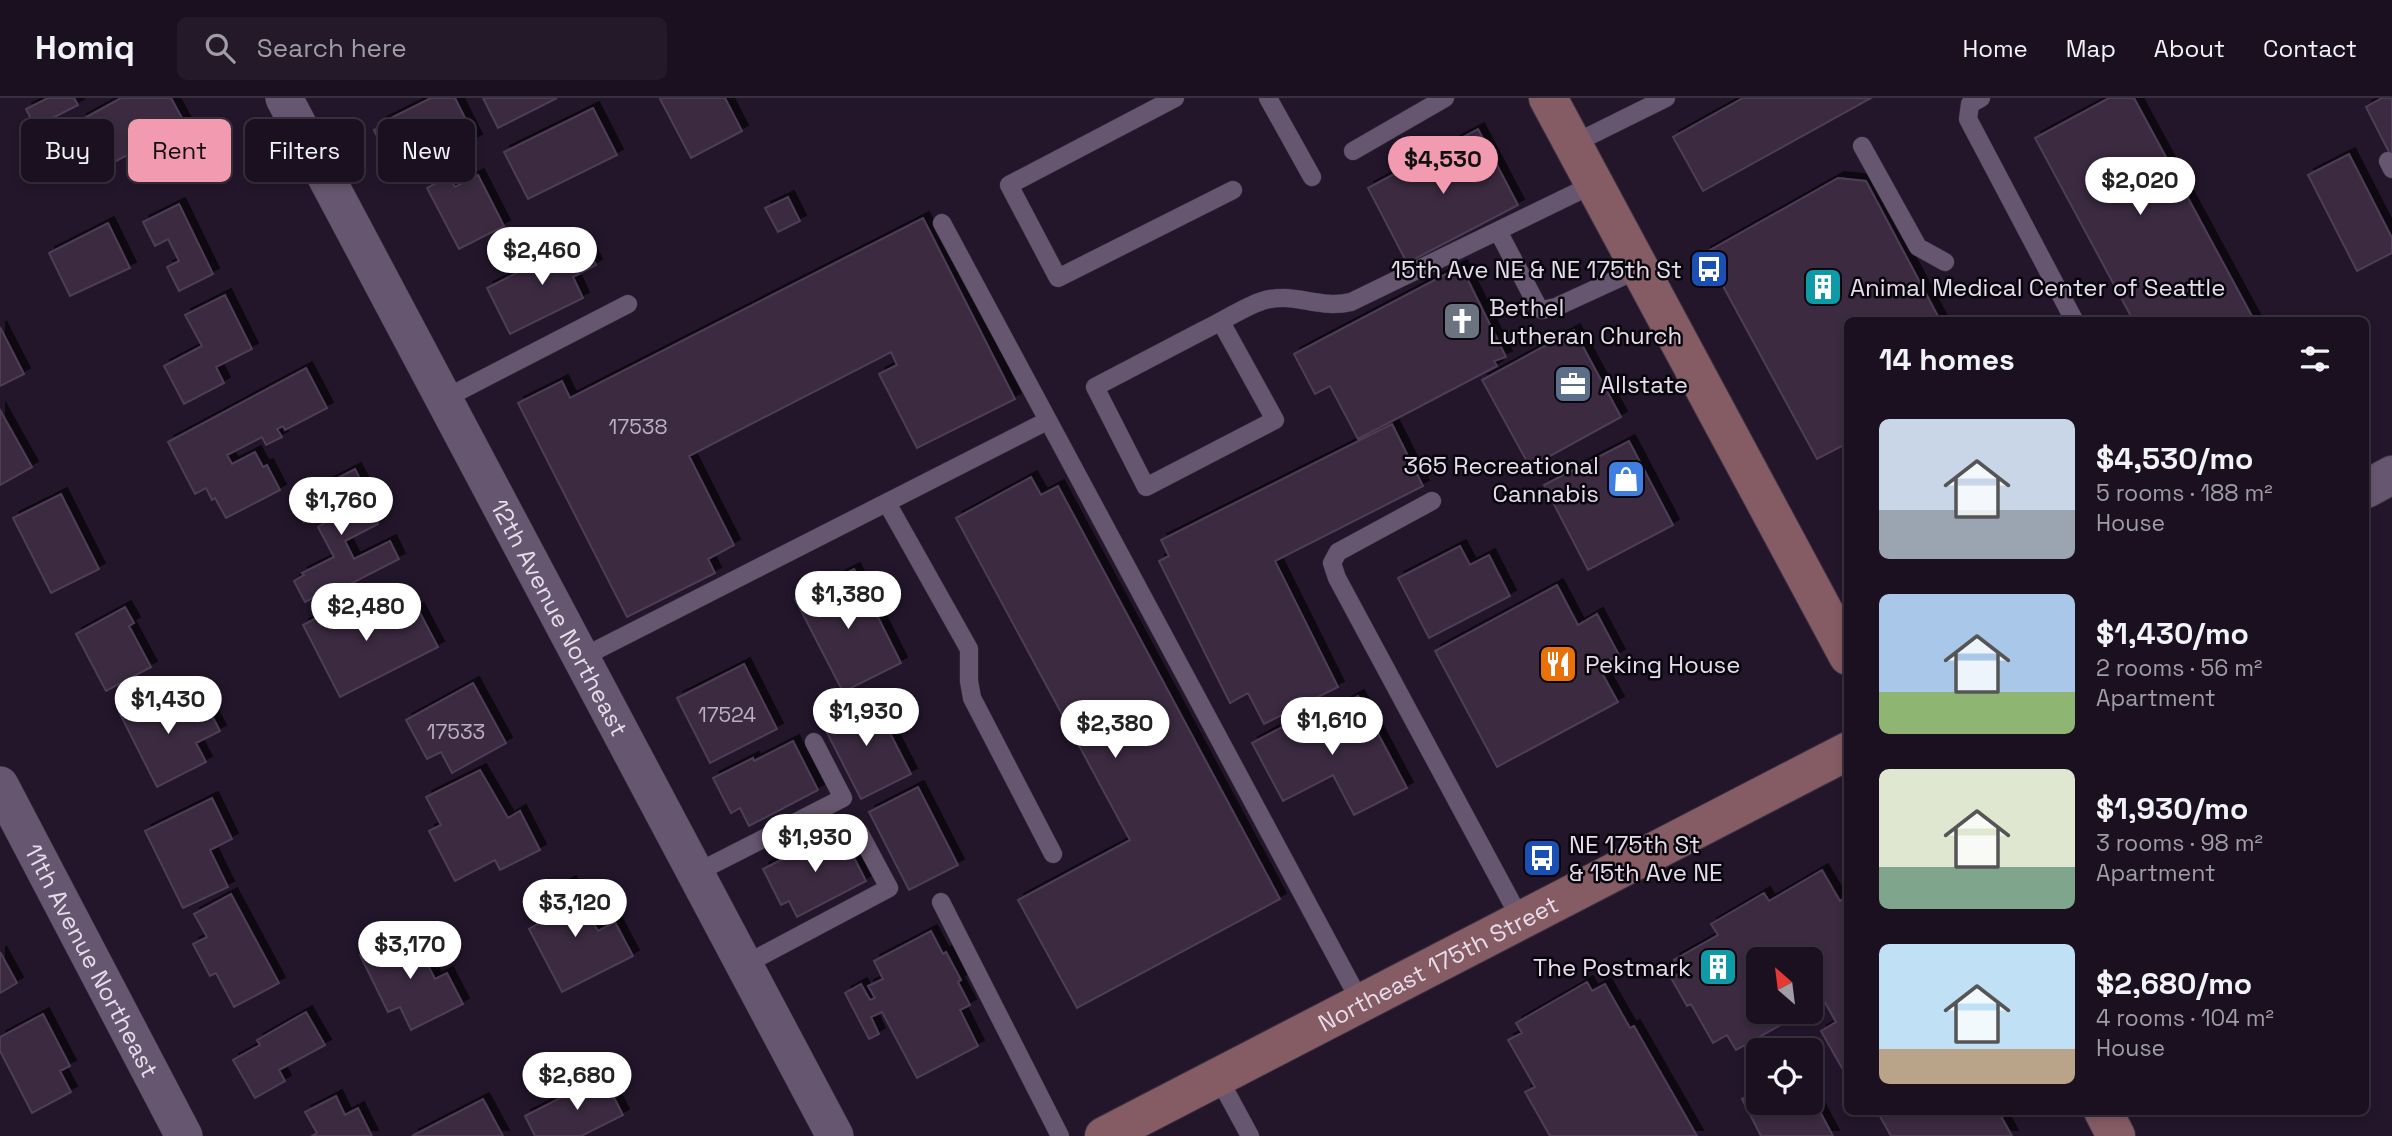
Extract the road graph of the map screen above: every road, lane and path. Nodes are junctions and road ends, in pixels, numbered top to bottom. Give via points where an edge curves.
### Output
1 (1175, 98) edge
2 (1268, 98) edge
3 (1445, 98) edge
4 (1548, 98) edge
5 (1980, 98) edge
6 (287, 99) edge
7 (1659, 100) edge
8 (1573, 145) junction
9 (1862, 146) dead end
10 (1353, 151) dead end
11 (1312, 177) dead end
12 (1594, 184) junction
13 (1233, 190) dead end
14 (942, 222) dead end
15 (1498, 231) junction
16 (1945, 262) dead end
17 (1639, 269) junction
18 (628, 303) dead end
19 (2072, 317) edge
20 (1221, 322) junction
21 (444, 399) junction
22 (1047, 421) junction
23 (2392, 475) edge
24 (2369, 487) edge
25 (1432, 501) dead end
26 (887, 503) junction
27 (1844, 649) edge
28 (581, 658) junction
29 (814, 742) dead end
30 (1844, 753) edge
31 (0, 785) edge
32 (859, 832) dead end
33 (1053, 854) dead end
34 (695, 873) junction
35 (941, 902) dead end
36 (1521, 920) junction
37 (744, 965) junction
38 (1361, 1003) junction
39 (1218, 1077) junction
40 (2104, 1115) edge
41 (184, 1136) edge
42 (835, 1136) edge
43 (1060, 1136) edge
44 (1104, 1136) edge
45 (1250, 1136) edge
46 (2116, 1136) edge

1 - 13 lane via 1009,185 1058,278
2 - 11 lane
3 - 10 lane
4 - 8 main road
5 - 19 lane via 1970,104 1968,119
6 - 21 street, 12th Avenue Northeast
7 - 8 lane
8 - 12 main road
9 - 16 lane via 1918,247
12 - 15 lane
12 - 17 main road
14 - 22 lane
15 - 17 lane via 1542,310
15 - 20 lane via 1352,302 1323,305 1288,297 1263,301
17 - 27 main road
18 - 21 lane
20 - 20 lane via 1095,387 1146,487 1275,420
21 - 28 street, 12th Avenue Northeast
22 - 26 lane
22 - 38 lane
23 - 24 street
25 - 36 lane via 1338,552 1332,563
26 - 28 lane
26 - 33 lane via 969,649 972,698
28 - 34 street, 12th Avenue Northeast
29 - 34 lane via 842,798
30 - 36 main road, Northeast 175th Street
31 - 41 street, 11th Avenue Northeast
32 - 37 lane via 889,888
34 - 37 street, 12th Avenue Northeast
35 - 43 lane
36 - 38 main road, Northeast 175th Street
37 - 42 street, 12th Avenue Northeast
38 - 39 main road, Northeast 175th Street
39 - 44 main road, Northeast 175th Street
39 - 45 lane
40 - 46 main road

